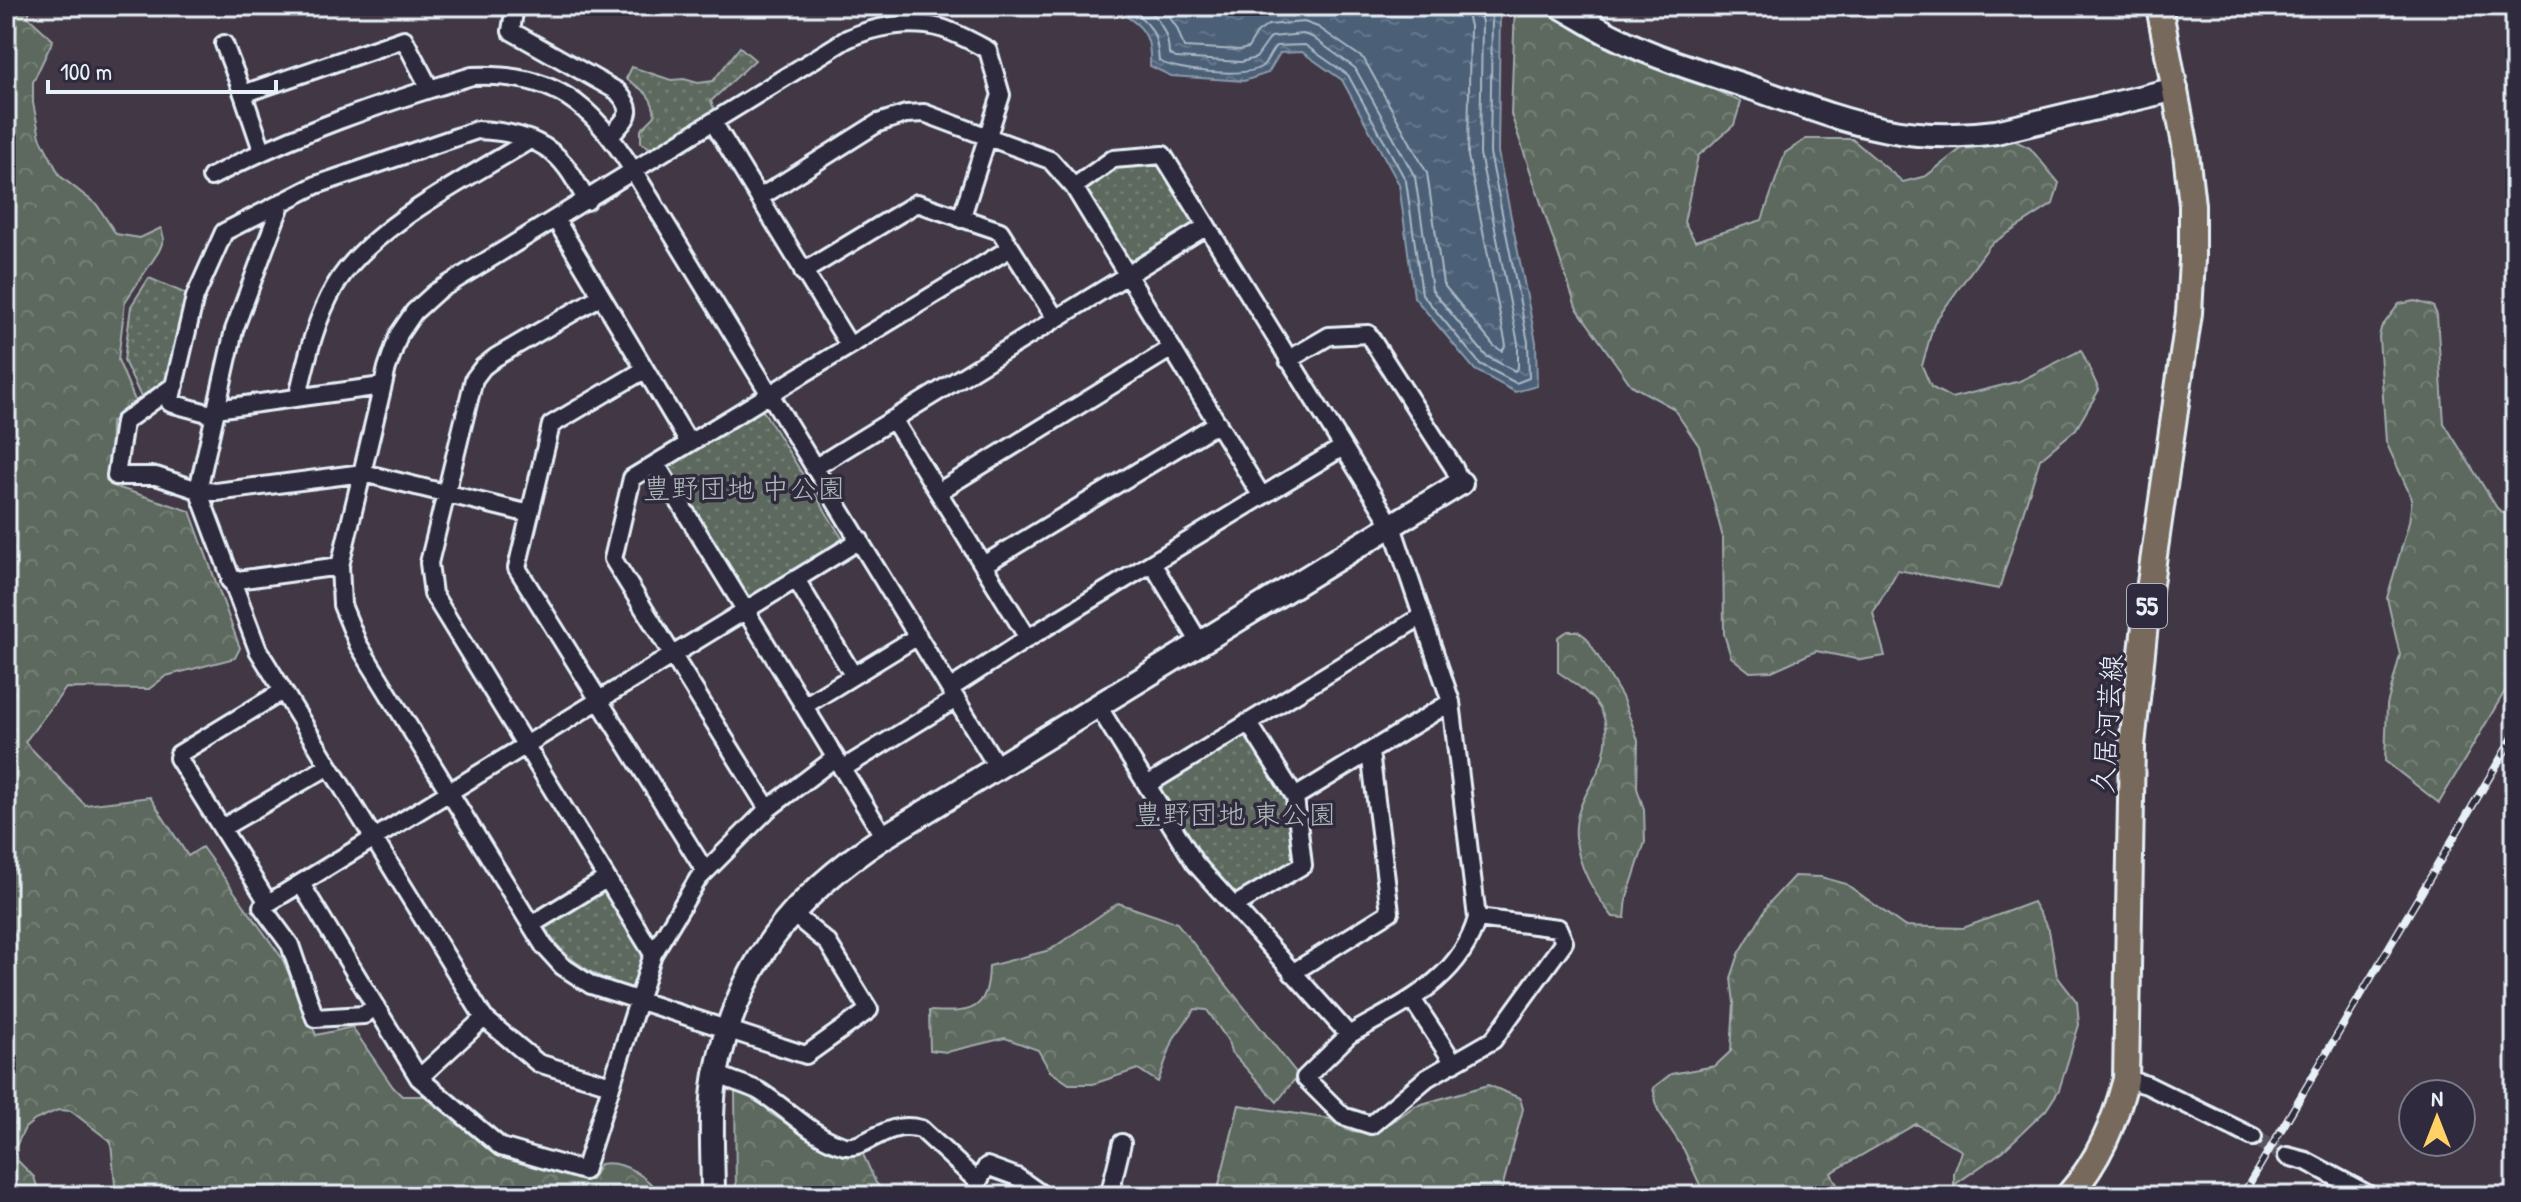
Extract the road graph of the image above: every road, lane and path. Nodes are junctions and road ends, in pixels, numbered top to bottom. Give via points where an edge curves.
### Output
1 (515, 6) edge
2 (1560, 6) edge
3 (2159, 6) edge
4 (224, 44) dead end
5 (430, 89) junction
6 (2176, 89) junction
7 (243, 94) junction
8 (713, 122) junction
9 (611, 136) junction
10 (989, 136) junction
11 (530, 140) junction
12 (262, 150) junction
13 (633, 170) junction
14 (211, 177) dead end
15 (1074, 187) junction
16 (759, 198) junction
17 (587, 201) junction
18 (282, 202) junction
19 (961, 219) junction
20 (556, 220) junction
21 (1207, 226) junction
22 (1009, 249) junction
23 (803, 272) junction
24 (1127, 275) junction
25 (601, 296) junction
26 (1056, 319) junction
27 (849, 345) junction
28 (1172, 348) junction
29 (1288, 360) junction
30 (644, 370) junction
31 (175, 385) junction
32 (382, 386) junction
33 (769, 394) junction
34 (298, 396) junction
35 (216, 412) junction
36 (893, 419) junction
37 (1218, 423) junction
38 (689, 443) junction
39 (1343, 447) junction
40 (656, 464) junction
41 (814, 468) junction
42 (363, 473) junction
43 (1461, 483) joint
44 (198, 490) junction
45 (938, 492) junction
46 (447, 494) junction
47 (1261, 495) junction
48 (530, 514) junction
49 (1392, 526) junction
50 (860, 540) junction
51 (1152, 563) junction
52 (983, 565) junction
53 (340, 566) junction
54 (796, 579) junction
55 (230, 581) junction
56 (746, 610) junction
57 (1422, 616) junction
58 (918, 636) junction
59 (1028, 638) junction
60 (1200, 643) junction
61 (673, 656) junction
62 (853, 675) junction
63 (283, 691) junction
64 (954, 694) junction
65 (598, 702) junction
66 (1451, 702) junction
67 (804, 706) junction
68 (1098, 706) junction
69 (1248, 722) junction
70 (525, 746) junction
71 (1370, 752) junction
72 (838, 763) junction
73 (329, 766) junction
74 (998, 768) junction
75 (1147, 785) junction
76 (450, 791) junction
77 (1295, 797) junction
78 (768, 809) junction
79 (222, 828) junction
80 (884, 837) junction
81 (374, 839) junction
82 (705, 871) junction
83 (606, 879) junction
84 (301, 884) junction
85 (267, 901) junction
86 (1234, 906) junction
87 (792, 913) junction
88 (1477, 918) junction
89 (531, 925) junction
90 (653, 954) junction
91 (1292, 973) junction
92 (1412, 999) junction
93 (639, 1001) junction
94 (375, 1006) junction
95 (484, 1018) junction
96 (728, 1029) junction
97 (1349, 1035) junction
98 (1454, 1063) junction
99 (716, 1074) junction
100 (419, 1078) junction
101 (2126, 1079) junction
102 (611, 1085) junction
103 (2253, 1137) tunnel mouth
104 (1122, 1143) dead end
105 (2287, 1156) tunnel mouth
106 (713, 1196) edge
107 (1044, 1196) edge
108 (1109, 1196) edge
109 (2068, 1196) edge
110 (2371, 1196) edge

1 - 9 street via 511,31 626,100 628,114
2 - 6 street via 1618,39 1689,67 1837,119 1894,133 1996,132
3 - 6 main road, 久居河芸線 / 55
4 - 7 street
5 - 7 street via 404,39
5 - 9 street via 472,76 534,81 588,111
5 - 12 street
6 - 101 main road, 久居河芸線 / 55 via 2192,205 2189,313 2132,745
7 - 12 street
8 - 10 street via 847,39 876,28 914,25 944,29 988,50 1001,95
8 - 13 street
8 - 16 street
9 - 13 street
10 - 15 street via 1050,160
10 - 16 street via 924,113 891,117
10 - 19 street
11 - 17 street via 564,163
11 - 18 street via 477,130 316,185
11 - 34 street via 388,228 352,262 320,316
12 - 14 street
13 - 17 street
13 - 33 street
15 - 21 street via 1113,159 1163,155
15 - 24 street
16 - 23 street
17 - 20 street
18 - 31 street via 224,232 195,297
18 - 35 street via 237,319
19 - 22 street via 1000,231
19 - 23 street via 917,203
20 - 25 street
20 - 32 street via 436,292 414,312 399,334
21 - 24 street
21 - 29 street
22 - 26 street
22 - 27 street
23 - 27 street
24 - 26 street
24 - 28 street
25 - 30 street
25 - 46 street via 483,367 474,379
26 - 36 street
27 - 33 street
28 - 37 street
28 - 45 street
29 - 39 street
29 - 43 street via 1329,336 1368,334
30 - 38 street
30 - 48 street via 551,425
31 - 35 street via 170,403
31 - 44 street via 124,422 116,476 156,476
32 - 34 street
32 - 42 street
33 - 38 street
33 - 41 street
34 - 35 street
35 - 44 street
36 - 41 street
36 - 45 street
37 - 47 street
37 - 52 street
38 - 40 street
39 - 47 street
39 - 49 street
40 - 56 street
40 - 61 street via 632,478 613,559
41 - 50 street
42 - 44 street
42 - 46 street
42 - 53 street
43 - 49 street
44 - 55 street
45 - 52 street
46 - 48 street
46 - 70 street via 429,563 433,594
47 - 51 street
48 - 65 street via 517,568
49 - 57 street
49 - 60 street
50 - 54 street
50 - 58 street
51 - 59 street
51 - 60 street
52 - 59 street
53 - 55 street
53 - 76 street via 342,605 358,644
54 - 56 street
54 - 62 street
55 - 63 street via 258,650
56 - 61 street
56 - 67 street
57 - 66 street
57 - 69 street
58 - 62 street
58 - 64 street
59 - 64 street
60 - 68 street
61 - 65 street
61 - 78 street
62 - 67 street
63 - 73 street
63 - 79 street via 179,754
64 - 72 street
64 - 74 street
65 - 70 street
65 - 82 street
66 - 71 street
66 - 88 street
67 - 72 street
68 - 74 street
68 - 75 street
69 - 75 street
69 - 77 street
70 - 76 street
70 - 83 street
71 - 77 street
71 - 91 street via 1390,912
72 - 78 street
72 - 80 street
73 - 79 street
73 - 81 street
74 - 80 street
75 - 86 street via 1195,863
76 - 81 street
76 - 89 street
77 - 86 street via 1303,865
78 - 82 street
79 - 85 street
80 - 87 street via 827,877
81 - 84 street
81 - 95 street
82 - 90 street
83 - 89 street
83 - 90 street
84 - 85 street
84 - 94 street
85 - 94 street via 262,907 290,945 315,1018 364,1015
86 - 91 street
87 - 96 street via 757,962
87 - 96 street via 828,943 869,1010 806,1055
88 - 92 street via 1454,965
88 - 98 street via 1558,928 1564,942 1500,1033
89 - 93 street via 544,946 575,975
90 - 93 street
91 - 97 street
92 - 97 street
92 - 98 street
93 - 96 street
93 - 102 street
94 - 100 street
95 - 100 street
95 - 102 street via 538,1063
96 - 99 street
97 - 98 street via 1305,1078 1343,1116 1371,1125 1427,1078
99 - 106 street
99 - 107 street via 757,1090 805,1125 847,1146 889,1128 914,1127 978,1182 987,1166 1017,1177
100 - 102 street via 501,1147 584,1171
101 - 103 street
101 - 109 main road, 久居河芸線 / 55 via 2103,1147
104 - 108 street
105 - 110 street

